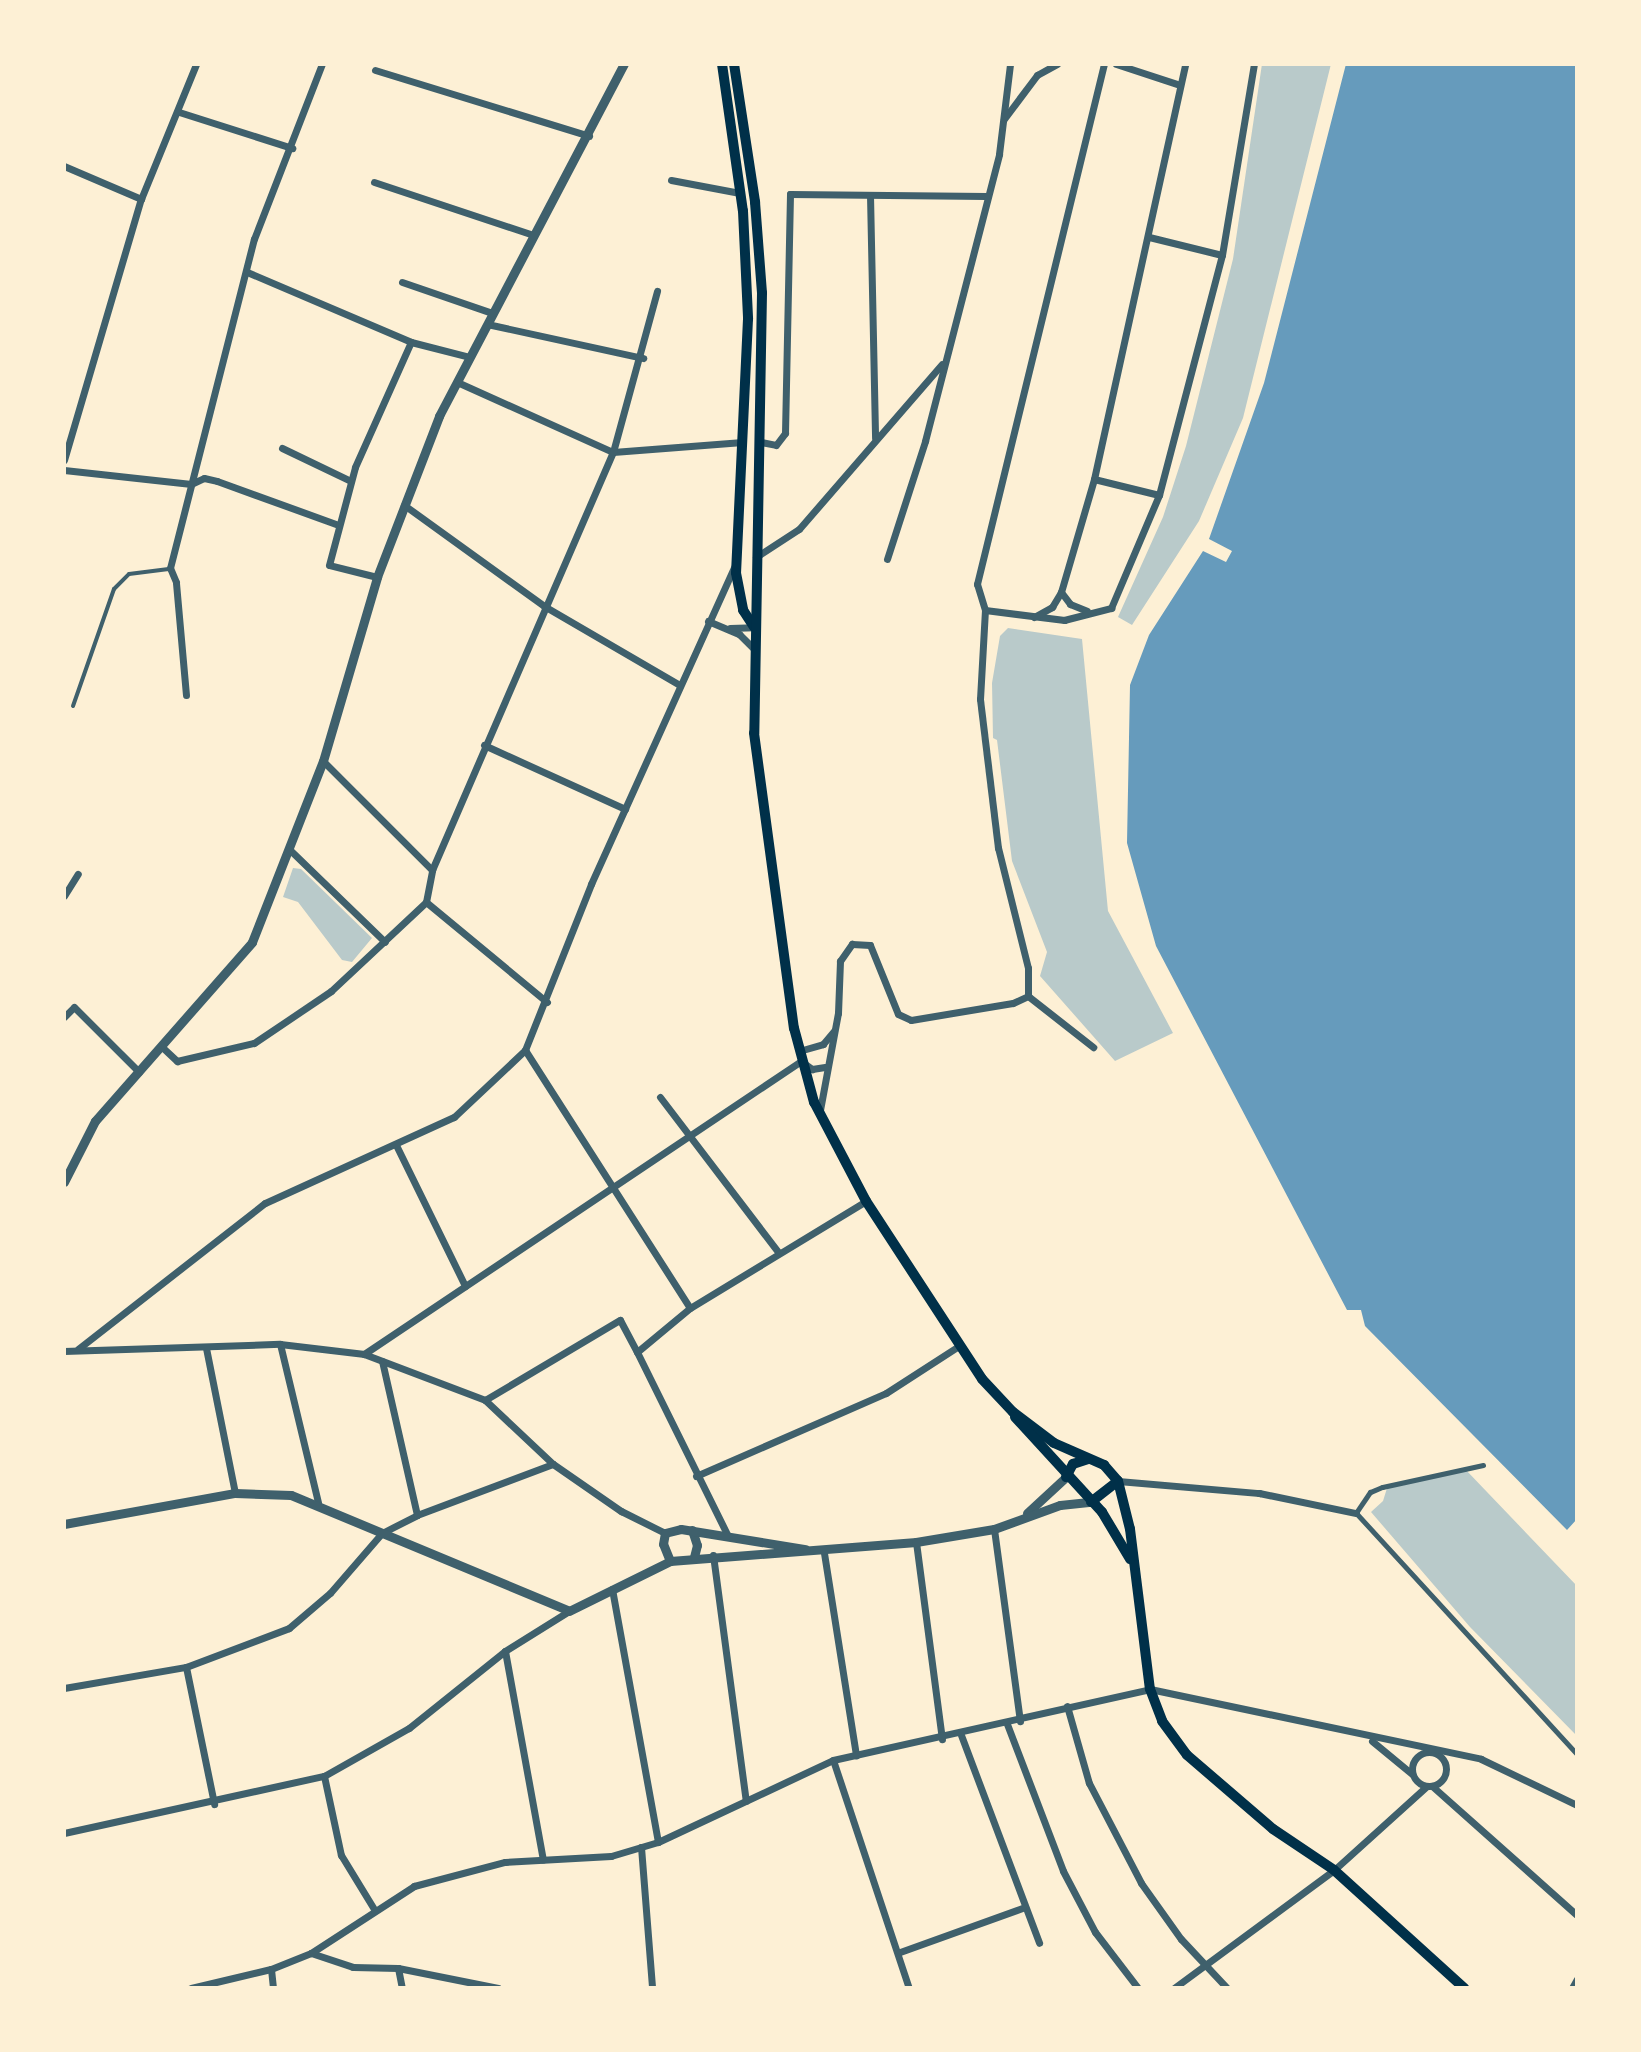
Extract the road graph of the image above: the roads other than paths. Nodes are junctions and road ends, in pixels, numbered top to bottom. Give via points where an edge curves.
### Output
1 (196, 64) edge
2 (322, 64) edge
3 (624, 64) edge
4 (722, 64) edge
5 (734, 64) edge
6 (1010, 64) edge
7 (1057, 64) edge
8 (1104, 64) edge
9 (1116, 64) edge
10 (1185, 64) edge
11 (1254, 64) edge
12 (375, 70) dead end
13 (1180, 85) junction
14 (179, 112) junction
15 (1003, 121) junction
16 (589, 136) junction
17 (292, 148) junction
18 (64, 166) edge
19 (671, 180) dead end
20 (374, 182) dead end
21 (740, 193) junction
22 (870, 195) junction
23 (986, 196) junction
24 (141, 199) junction
25 (533, 235) junction
26 (1149, 237) junction
27 (1222, 255) junction
28 (247, 272) junction
29 (402, 282) dead end
30 (657, 291) dead end
31 (492, 313) junction
32 (487, 324) junction
33 (411, 342) junction
34 (470, 357) junction
35 (643, 358) junction
36 (945, 361) junction
37 (457, 382) junction
38 (875, 438) junction
39 (745, 442) junction
40 (761, 442) junction
41 (282, 448) dead end
42 (613, 452) junction
43 (64, 460) edge
44 (64, 470) edge
45 (1094, 479) junction
46 (351, 481) junction
47 (191, 484) junction
48 (1159, 495) junction
49 (404, 505) junction
50 (336, 524) junction
51 (756, 557) junction
52 (887, 559) dead end
53 (736, 561) junction
54 (170, 568) junction
55 (377, 577) junction
56 (1061, 592) junction
57 (544, 606) junction
58 (985, 610) junction
59 (1090, 612) junction
60 (1032, 618) junction
61 (708, 621) junction
62 (754, 627) junction
63 (728, 628) junction
64 (754, 649) junction
65 (678, 684) junction
66 (186, 695) dead end
67 (73, 706) dead end
68 (484, 745) junction
69 (323, 761) junction
70 (625, 809) junction
71 (290, 850) junction
72 (432, 870) junction
73 (78, 874) dead end
74 (64, 896) edge
75 (426, 902) junction
76 (385, 942) junction
77 (1028, 996) junction
78 (547, 1002) junction
79 (64, 1017) edge
80 (835, 1029) junction
81 (162, 1047) junction
82 (1093, 1047) dead end
83 (525, 1050) junction
84 (800, 1056) junction
85 (825, 1067) junction
86 (139, 1072) junction
87 (660, 1097) dead end
88 (820, 1113) junction
89 (687, 1136) junction
90 (397, 1147) junction
91 (64, 1182) edge
92 (611, 1185) junction
93 (866, 1201) junction
94 (779, 1253) junction
95 (465, 1286) junction
96 (690, 1308) junction
97 (280, 1344) junction
98 (957, 1347) junction
99 (206, 1348) junction
100 (78, 1349) junction
101 (64, 1351) edge
102 (637, 1352) junction
103 (364, 1354) junction
104 (382, 1361) junction
105 (485, 1400) junction
106 (1013, 1412) junction
107 (1090, 1458) junction
108 (553, 1464) junction
109 (1483, 1465) dead end
110 (696, 1476) junction
111 (1066, 1477) junction
112 (1118, 1481) junction
113 (235, 1493) junction
114 (318, 1502) junction
115 (1091, 1502) junction
116 (1356, 1513) junction
117 (417, 1515) junction
118 (1022, 1518) junction
119 (64, 1524) edge
120 (994, 1529) junction
121 (692, 1530) junction
122 (382, 1533) junction
123 (665, 1533) junction
124 (727, 1534) junction
125 (916, 1542) junction
126 (824, 1553) junction
127 (726, 1554) junction
128 (713, 1555) junction
129 (694, 1557) junction
130 (670, 1561) junction
131 (1133, 1564) junction
132 (612, 1589) junction
133 (569, 1611) junction
134 (505, 1651) junction
135 (186, 1667) junction
136 (64, 1688) edge
137 (1150, 1689) junction
138 (1067, 1706) junction
139 (1020, 1721) junction
140 (1007, 1724) junction
141 (961, 1735) junction
142 (942, 1739) junction
143 (1369, 1739) junction
144 (1435, 1752) junction
145 (1577, 1754) edge
146 (856, 1755) junction
147 (833, 1760) junction
148 (324, 1776) junction
149 (1414, 1776) junction
150 (1429, 1786) junction
151 (746, 1801) junction
152 (214, 1804) junction
153 (1577, 1805) edge
154 (64, 1833) edge
155 (658, 1842) junction
156 (641, 1847) junction
157 (543, 1860) junction
158 (1334, 1870) junction
159 (1022, 1908) junction
160 (374, 1909) junction
161 (1577, 1915) edge
162 (1039, 1943) dead end
163 (900, 1952) junction
164 (311, 1953) junction
165 (1205, 1964) junction
166 (398, 1968) junction
167 (271, 1969) junction
168 (1577, 1979) edge
169 (191, 1988) edge
170 (273, 1988) edge
171 (402, 1988) edge
172 (498, 1988) edge
173 (652, 1988) edge
174 (909, 1988) edge
175 (1138, 1988) edge
176 (1174, 1988) edge
177 (1227, 1988) edge
178 (1464, 1988) edge
179 (1572, 1988) edge

1 - 14 street
2 - 17 street
3 - 16 street
4 - 21 main road
5 - 40 main road via 755,202 762,293
6 - 15 street
7 - 15 street via 1027,87
8 - 58 street via 977,584
9 - 13 street
10 - 13 street
11 - 27 street
12 - 16 street
13 - 26 street
14 - 17 street
14 - 24 street
15 - 23 street
16 - 25 street
17 - 28 street via 254,239
18 - 24 street
19 - 21 street
20 - 25 street
21 - 39 main road via 748,319
22 - 23 street
22 - 38 street
22 - 40 street via 790,194 785,433 776,445
23 - 36 street
24 - 43 street
25 - 31 street
26 - 27 street
26 - 45 street
27 - 48 street
28 - 33 street
28 - 47 street
29 - 31 street
30 - 35 street
31 - 32 street
32 - 34 street
32 - 35 street
33 - 34 street
33 - 46 street
34 - 37 street
35 - 42 street
36 - 38 street
36 - 52 street
37 - 42 street
37 - 49 street
38 - 51 street via 799,529
39 - 42 street
39 - 53 main road
40 - 51 main road
41 - 46 street
42 - 57 street
44 - 47 street
45 - 48 street
45 - 56 street
46 - 50 street
47 - 50 street via 204,478 217,481
47 - 54 street
48 - 59 street via 1111,608
49 - 55 street
49 - 57 street
50 - 55 street via 329,565
51 - 53 main road
51 - 62 main road
53 - 61 street
53 - 62 main road via 739,595
54 - 66 street via 176,582
54 - 67 lane via 129,574 114,589
55 - 69 street
56 - 59 street via 1070,604
56 - 60 street via 1052,607
57 - 65 street
57 - 68 street
58 - 60 street
58 - 77 street via 980,699 1003,885 1028,968
59 - 60 street via 1064,620
61 - 63 street
61 - 65 street
62 - 63 street
62 - 64 main road
63 - 64 street
64 - 84 main road via 756,747
65 - 70 street
68 - 70 street
68 - 72 street
69 - 71 street
69 - 72 street
70 - 78 street
71 - 76 street
71 - 81 street via 252,942
72 - 75 street
73 - 74 street
75 - 76 street
75 - 78 street
76 - 81 street via 331,991 254,1043 177,1061
77 - 80 street via 911,1020 898,1014 878,956 862,941 845,950 840,961
77 - 82 street
78 - 83 street
79 - 86 street via 74,1007
80 - 84 street via 823,1044
80 - 85 street
81 - 86 street
83 - 90 street via 454,1117
83 - 92 street
84 - 85 street via 812,1069
84 - 88 main road
84 - 89 street
85 - 88 street
86 - 91 street via 95,1121
87 - 89 street
88 - 93 main road
89 - 92 street
89 - 94 street
90 - 95 street
90 - 100 street via 265,1203
92 - 95 street
92 - 96 street
93 - 94 street
93 - 98 main road
94 - 96 street
95 - 103 street
96 - 102 street
97 - 99 street
97 - 103 street
97 - 114 street
98 - 106 main road
98 - 110 street via 886,1393
99 - 100 street
99 - 113 street
100 - 101 street
102 - 105 street via 620,1320
102 - 110 street
103 - 104 street
104 - 105 street
104 - 117 street
105 - 108 street
106 - 107 main road via 1054,1443
106 - 111 main road
107 - 111 main road via 1073,1464
107 - 112 main road
108 - 117 street
108 - 123 street via 621,1511
109 - 116 street via 1382,1487 1370,1492
110 - 124 street
111 - 115 main road
111 - 118 street
112 - 115 main road
112 - 116 street via 1259,1493
112 - 131 main road
113 - 114 street via 260,1490
113 - 119 street
114 - 122 street
115 - 118 street
115 - 131 main road via 1116,1528
116 - 145 street
117 - 122 street
118 - 120 street
120 - 125 street
120 - 139 street
121 - 123 street
121 - 124 street
121 - 129 street
122 - 133 street
122 - 135 street via 330,1593 289,1628
123 - 130 street
124 - 126 street
124 - 127 street
125 - 126 street
125 - 142 street
126 - 127 street
126 - 146 street
127 - 128 street
128 - 129 street
128 - 151 street
129 - 130 street
130 - 132 street
131 - 137 main road
132 - 133 street
132 - 155 street
133 - 134 street
134 - 148 street via 409,1728
134 - 157 street
135 - 136 street
135 - 152 street
137 - 138 street
137 - 143 street
137 - 158 main road via 1162,1721 1187,1755 1273,1829
138 - 139 street
138 - 165 street via 1089,1783 1141,1883
139 - 140 street
140 - 141 street
140 - 175 street via 1063,1871 1095,1932
141 - 142 street
141 - 159 street
142 - 146 street
143 - 144 street
143 - 149 street
144 - 149 street via 1415,1760
144 - 150 street via 1447,1770
144 - 153 street via 1481,1759
146 - 147 street
147 - 151 street
147 - 163 street
148 - 152 street
148 - 160 street via 341,1855
149 - 150 street
150 - 158 street
150 - 161 street
151 - 155 street
152 - 154 street
155 - 156 street
156 - 157 street via 611,1856
156 - 173 street
157 - 160 street via 505,1862 414,1886
158 - 165 street
158 - 178 main road
159 - 162 street
159 - 163 street
160 - 164 street
163 - 174 street
164 - 166 street via 353,1967
164 - 167 street
165 - 176 street
165 - 177 street
166 - 171 street
166 - 172 street
167 - 169 street
167 - 170 street
168 - 179 street

